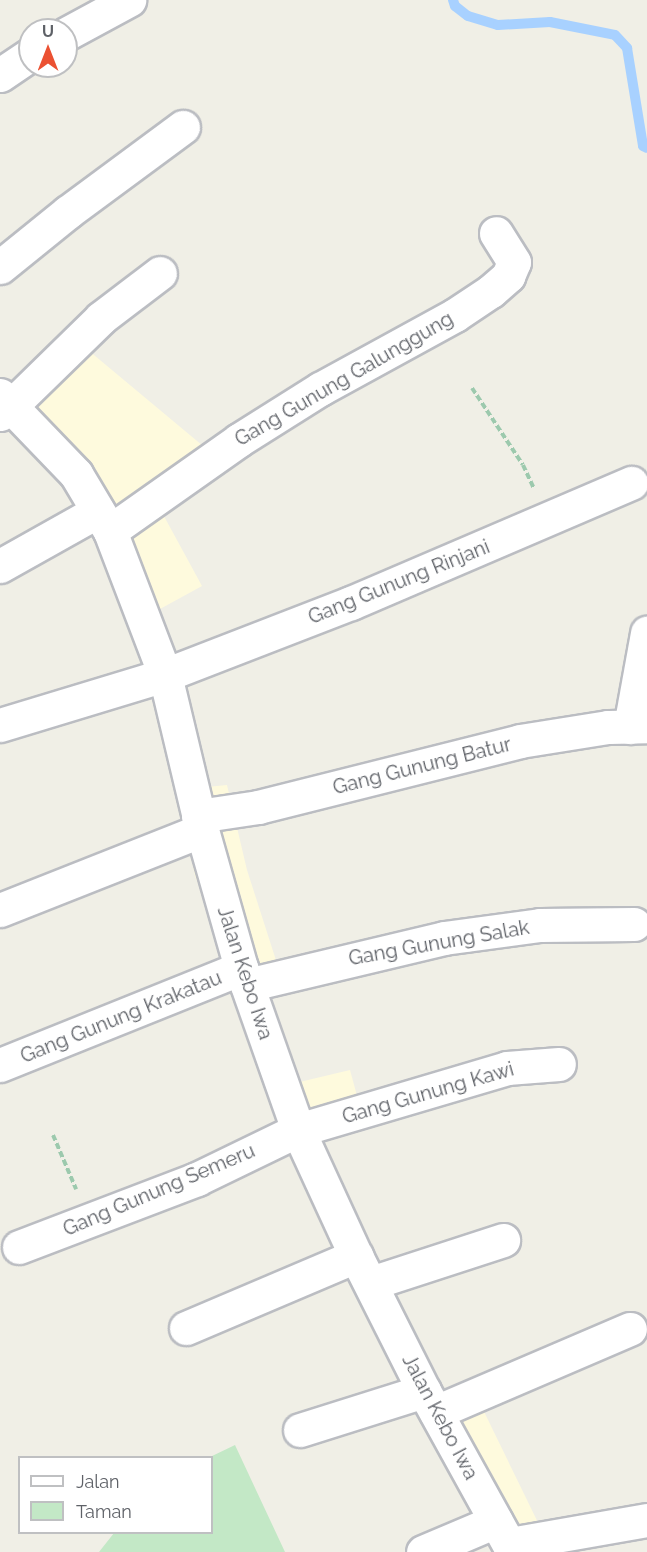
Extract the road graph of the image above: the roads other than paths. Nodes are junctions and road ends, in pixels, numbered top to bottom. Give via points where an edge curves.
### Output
1 (129, 0) edge
2 (78, 28) edge
3 (18, 63) edge
4 (0, 75) edge
5 (183, 127) dead end
6 (496, 233) dead end
7 (0, 267) edge
8 (160, 273) dead end
9 (4, 405) edge
10 (631, 483) dead end
11 (104, 521) junction
12 (0, 566) edge
13 (647, 633) edge
14 (165, 675) junction
15 (0, 725) edge
16 (638, 726) edge
17 (200, 823) junction
18 (0, 910) edge
19 (634, 924) dead end
20 (244, 976) junction
21 (559, 1064) dead end
22 (0, 1065) edge
23 (297, 1130) junction
24 (503, 1240) dead end
25 (19, 1247) dead end
26 (363, 1269) junction
27 (186, 1328) dead end
28 (630, 1329) dead end
29 (430, 1402) junction
30 (300, 1430) dead end
31 (647, 1520) edge
32 (507, 1539) edge
33 (423, 1552) edge

1 - 2 street
3 - 4 street
5 - 7 street
6 - 11 street, Gang Gunung Galunggung via 514,262 508,276 491,291 320,389
8 - 9 street via 101,318
9 - 11 street, Jalan Kebo Iwa via 76,474
10 - 14 street, Gang Gunung Rinjani via 351,603
11 - 12 street
11 - 14 street, Jalan Kebo Iwa
13 - 16 street
14 - 15 street, Gang Gunung Rinjani
14 - 17 street, Jalan Kebo Iwa
16 - 17 street, Gang Gunung Batur via 520,741
17 - 18 street, Gang Gunung Batur
17 - 20 street, Jalan Kebo Iwa
19 - 20 street, Gang Gunung Salak via 540,925 444,938
20 - 22 street, Gang Gunung Krakatau
20 - 23 street, Jalan Kebo Iwa
21 - 23 street, Gang Gunung Kawi via 498,1070
23 - 25 street, Gang Gunung Semeru via 197,1179
23 - 26 street, Jalan Kebo Iwa
24 - 26 street
26 - 27 street
26 - 29 street, Jalan Kebo Iwa
28 - 29 street
29 - 30 street
29 - 32 street, Jalan Kebo Iwa
31 - 32 street
32 - 33 street

